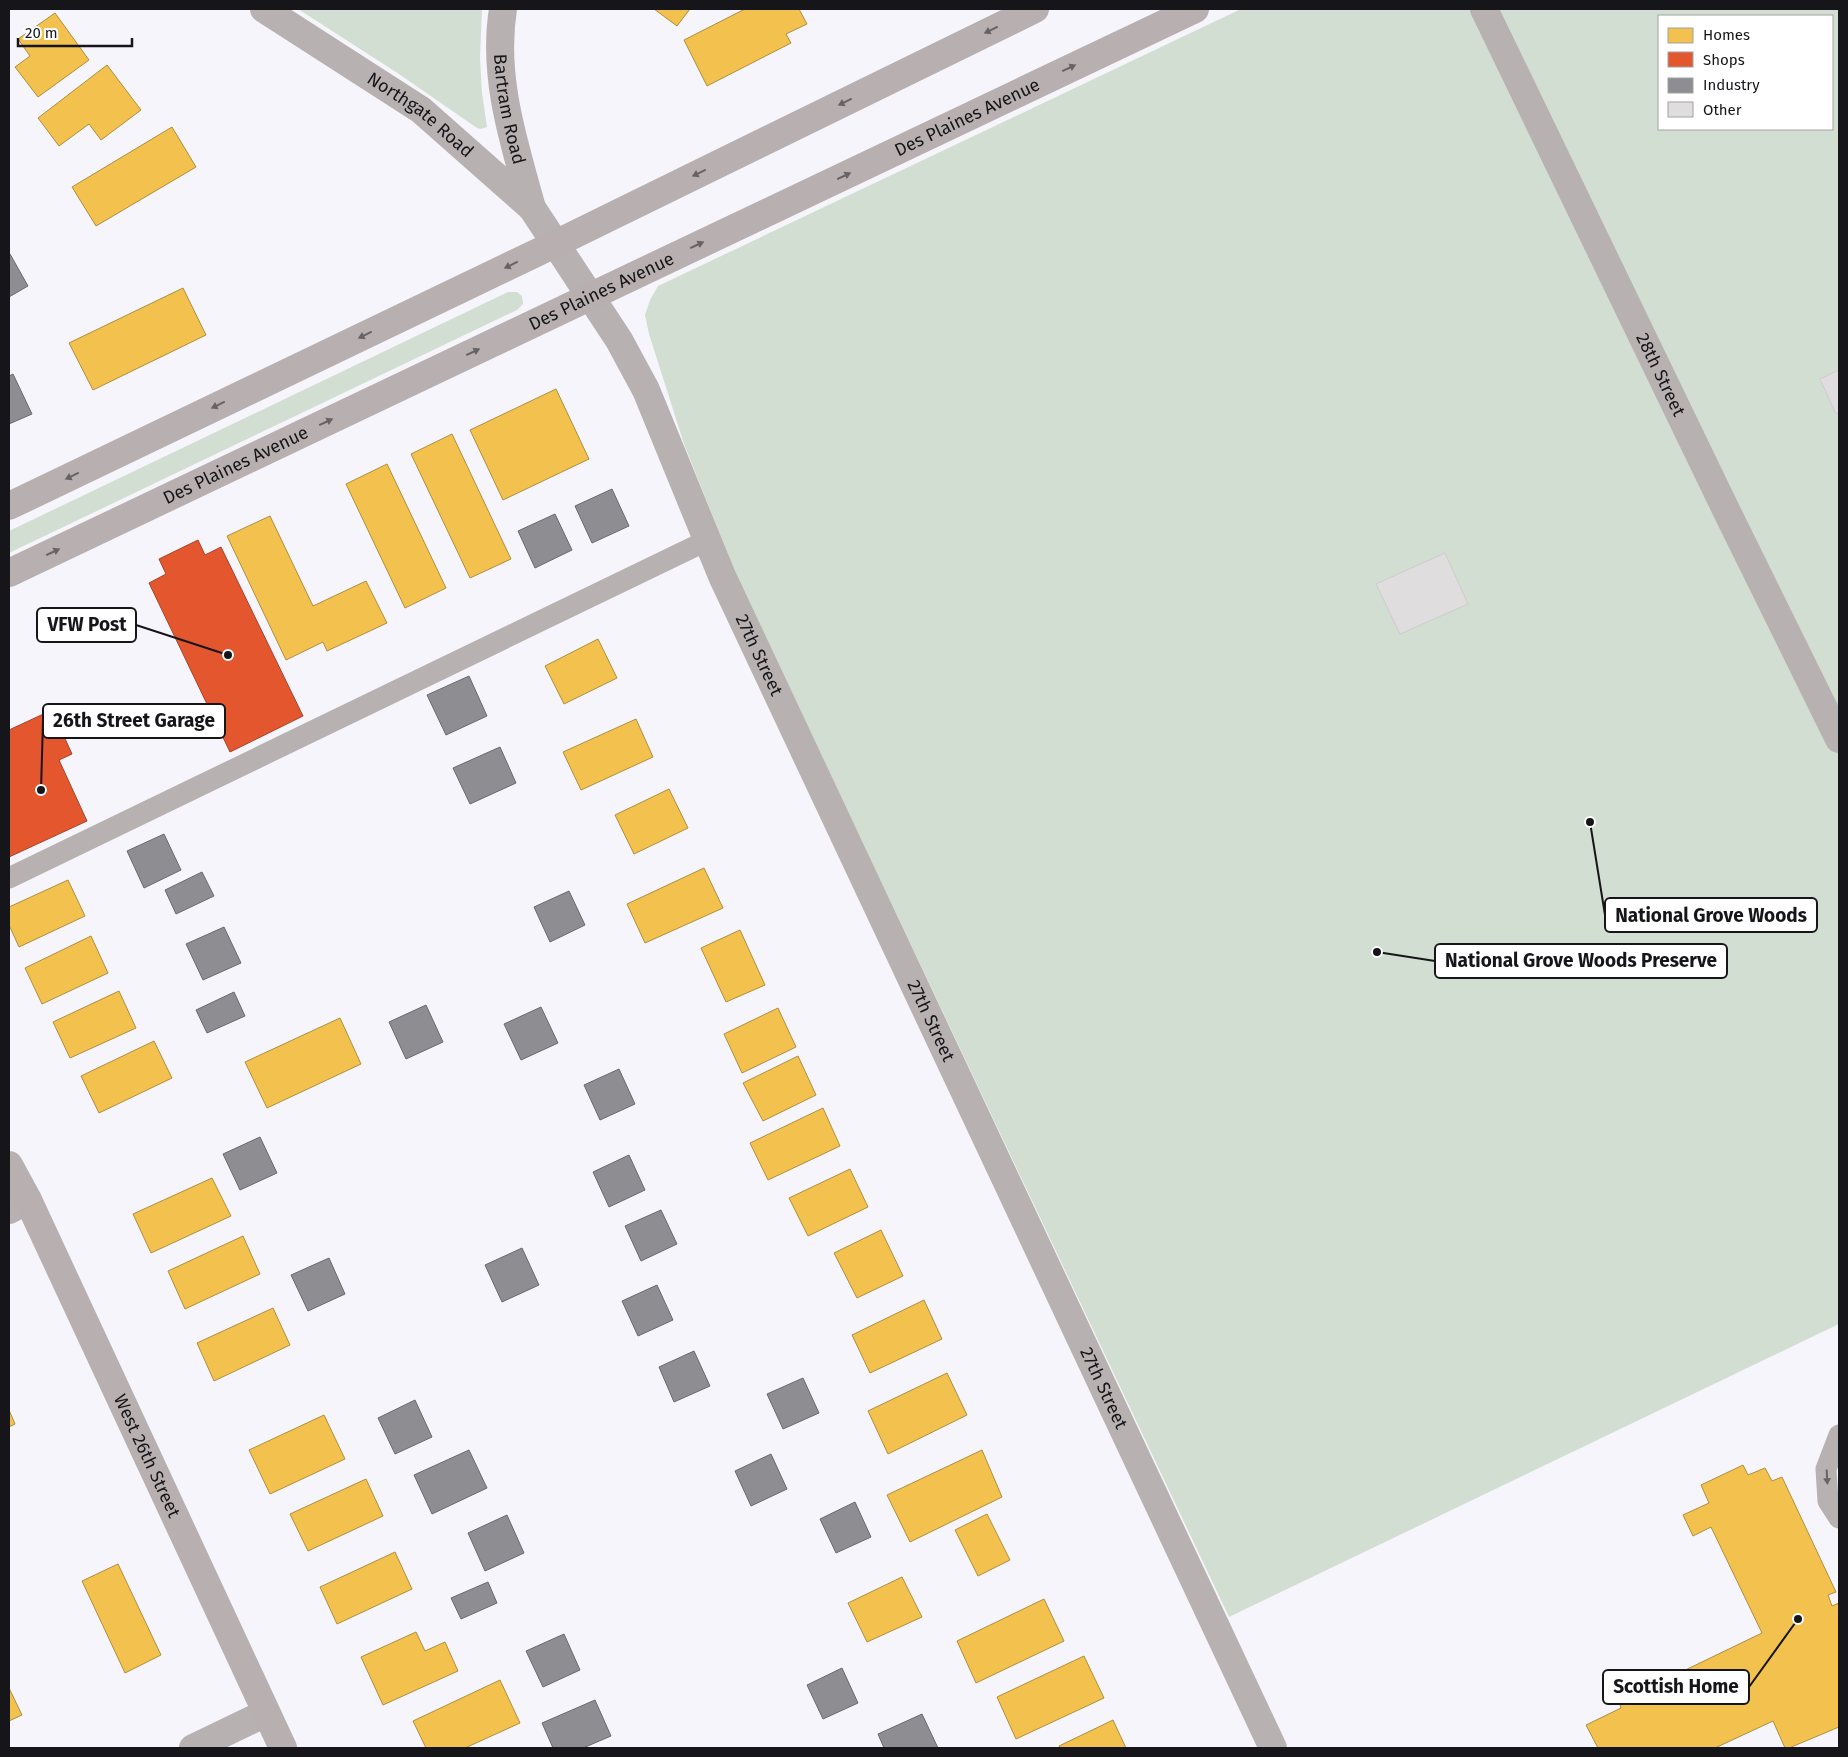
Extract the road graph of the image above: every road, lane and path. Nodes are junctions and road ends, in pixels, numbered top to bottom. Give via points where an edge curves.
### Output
1 (264, 9) edge
2 (503, 9) edge
3 (1035, 9) edge
4 (1195, 9) edge
5 (1484, 9) edge
6 (532, 208) junction
7 (555, 244) junction
8 (590, 296) junction
9 (9, 506) edge
10 (708, 540) junction
11 (9, 573) edge
12 (1839, 739) edge
13 (9, 878) edge
14 (9, 1165) edge
15 (18, 1205) edge
16 (1839, 1434) edge
17 (1839, 1518) edge
18 (266, 1713) junction
19 (193, 1748) edge
20 (283, 1748) edge
21 (1273, 1748) edge

1 - 6 street, Northgate Road via 421,110
2 - 6 street, Bartram Road via 500,66 506,113
3 -> 7 street
8 -> 4 street, Des Plaines Avenue
5 - 12 street, 28th Street
6 - 7 street, Northgate Road
7 - 8 street
7 -> 9 street
8 - 10 street, 27th Street via 646,390
11 -> 8 street, Des Plaines Avenue
10 - 13 lane
10 - 21 street, 27th Street via 726,586
14 - 15 street, West 26th Street
15 - 18 street, West 26th Street
16 -> 17 lane via 1826,1469 1828,1502
18 - 19 street
18 - 20 street, West 26th Street

